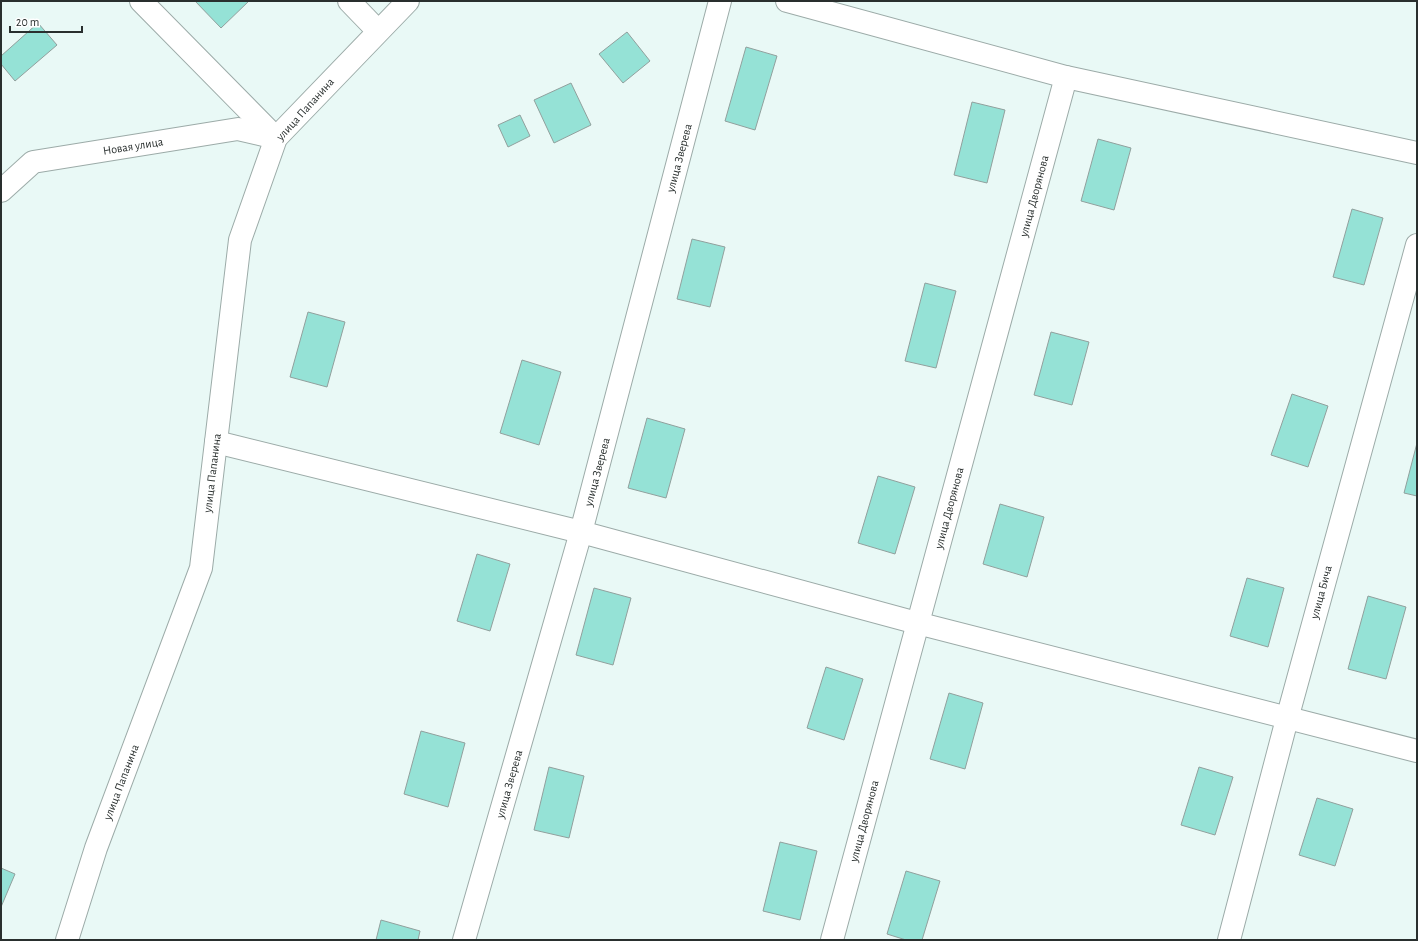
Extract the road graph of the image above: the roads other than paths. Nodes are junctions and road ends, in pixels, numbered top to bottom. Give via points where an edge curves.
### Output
1 (141, 1) edge
2 (349, 1) edge
3 (408, 1) edge
4 (720, 1) edge
5 (787, 1) edge
6 (378, 31) junction
7 (1066, 77) junction
8 (276, 138) junction
9 (1417, 152) edge
10 (1, 191) edge
11 (1417, 245) edge
12 (216, 442) junction
13 (581, 532) junction
14 (918, 623) junction
15 (1287, 718) junction
16 (1417, 751) edge
17 (67, 940) edge
18 (464, 940) edge
19 (832, 940) edge
20 (1229, 940) edge

1 - 8 street
2 - 6 street
3 - 6 street, улица Папанина
4 - 13 street, улица Зверева
5 - 7 street
6 - 8 street, улица Папанина
7 - 9 street
7 - 14 street, улица Дворянова
8 - 10 street, Новая улица via 238,129 34,162
8 - 12 street, улица Папанина via 240,240
11 - 15 street, улица Бича
12 - 13 street
12 - 17 street, улица Папанина via 201,568 96,848
13 - 14 street
13 - 18 street, улица Зверева
14 - 15 street
14 - 19 street, улица Дворянова
15 - 16 street
15 - 20 street, улица Бича

